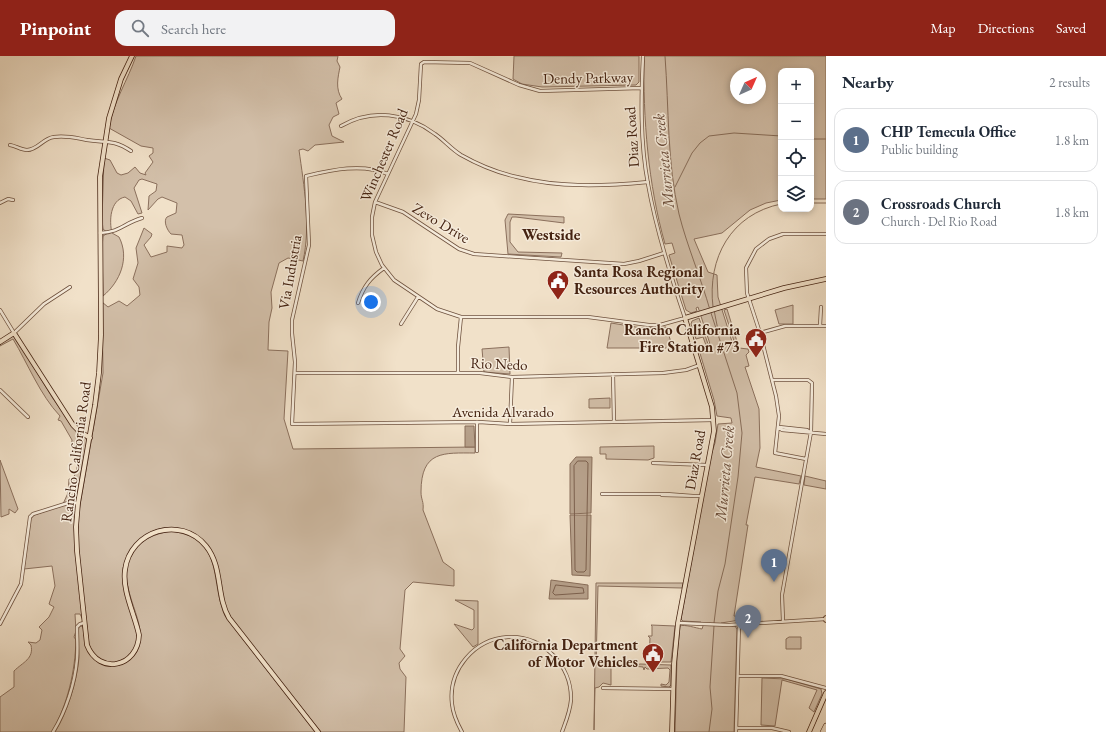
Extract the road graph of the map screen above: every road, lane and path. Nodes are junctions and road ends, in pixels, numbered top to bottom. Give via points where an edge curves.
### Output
1 (132, 56) edge
2 (643, 56) edge
3 (421, 64) joint
4 (641, 88) junction
5 (412, 122) junction
6 (341, 126) dead end
7 (104, 140) junction
8 (10, 145) dead end
9 (131, 151) dead end
10 (388, 174) junction
11 (648, 182) junction
12 (13, 200) dead end
13 (375, 202) junction
14 (0, 203) edge
15 (142, 218) dead end
16 (100, 233) junction
17 (826, 234) edge
18 (664, 253) junction
19 (384, 268) junction
20 (826, 279) edge
21 (70, 287) dead end
22 (418, 297) junction
23 (749, 299) junction
24 (358, 303) dead end
25 (821, 307) dead end
26 (0, 310) edge
27 (461, 317) junction
28 (685, 318) junction
29 (401, 324) dead end
30 (820, 326) junction
31 (826, 326) edge
32 (14, 333) junction
33 (760, 333) junction
34 (0, 342) edge
35 (701, 365) junction
36 (295, 373) junction
37 (458, 373) junction
38 (613, 374) junction
39 (512, 377) junction
40 (772, 380) junction
41 (0, 390) edge
42 (28, 417) dead end
43 (714, 420) junction
44 (477, 422) junction
45 (614, 422) junction
46 (292, 424) joint
47 (510, 424) junction
48 (778, 427) junction
49 (811, 432) junction
50 (826, 434) edge
51 (90, 438) junction
52 (477, 451) dead end
53 (806, 460) junction
54 (653, 463) dead end
55 (707, 465) junction
56 (602, 494) dead end
57 (701, 496) junction
58 (78, 503) junction
59 (826, 619) edge
60 (783, 621) junction
61 (84, 623) junction
62 (678, 623) junction
63 (0, 624) edge
64 (739, 624) junction
65 (738, 676) junction
66 (603, 688) dead end
67 (826, 688) edge
68 (673, 689) junction
69 (826, 693) edge
70 (826, 726) edge
71 (736, 728) junction
72 (53, 732) edge
73 (318, 732) edge
74 (462, 732) edge
75 (562, 732) edge
76 (672, 732) edge
77 (736, 732) edge
78 (789, 732) edge
79 (809, 732) edge
80 (823, 732) edge

1 - 7 main road, Rancho California Road via 117,91
2 - 4 street, Diaz Road
3 - 4 street, Dendy Parkway via 458,61 470,63 519,85 540,91
3 - 5 street, Winchester Road via 419,100
4 - 11 street, Diaz Road
5 - 6 street via 380,114 358,118
5 - 10 street, Winchester Road
5 - 11 street via 432,132 466,158 516,177 557,184
7 - 8 street via 72,136 53,137 32,150
7 - 9 street
7 - 16 main road, Rancho California Road via 99,186
10 - 13 street, Winchester Road
10 - 36 street, Via Industria via 360,168 306,176 309,245 292,320
11 - 18 street, Diaz Road
12 - 14 street via 8,199
13 - 18 street, Zevo Drive via 403,212 459,249 474,254 624,264
13 - 19 street, Winchester Road via 372,235 376,252
15 - 16 street via 114,232
16 - 51 main road, Rancho California Road via 100,355
17 - 23 street via 783,234 762,243 750,257 746,268 745,285
18 - 28 street, Diaz Road
19 - 22 street, Winchester Road via 398,284
19 - 24 street via 370,280
20 - 23 main road, Winchester Road via 802,283
21 - 32 street via 44,304
22 - 27 street, Winchester Road via 437,309
22 - 29 street
23 - 28 main road, Winchester Road
23 - 33 street
25 - 30 street
26 - 32 street
27 - 28 street, Winchester Road via 588,317 649,325
27 - 37 street
28 - 35 main road, Diaz Road
30 - 31 street
30 - 33 street via 785,326
32 - 34 main road
32 - 51 main road via 73,425
33 - 40 street
35 - 38 street, Rio Nedo via 674,372
35 - 43 main road, Diaz Road
36 - 37 street, Rio Nedo
36 - 46 street, Via Industria
37 - 39 street, Rio Nedo
38 - 39 street, Rio Nedo
38 - 45 street
39 - 47 street
40 - 48 street via 778,405
40 - 49 street via 808,380 812,383
41 - 42 street
43 - 45 street, Avenida Alvarado
43 - 55 main road, Diaz Road via 714,437
44 - 46 street, Avenida Alvarado
44 - 47 street, Avenida Alvarado
44 - 52 street
45 - 47 street, Avenida Alvarado
48 - 49 street via 782,430
48 - 53 street via 775,453
49 - 50 street
49 - 53 street
51 - 58 main road, Rancho California Road
53 - 60 street via 782,598
54 - 55 street
55 - 57 main road, Diaz Road
56 - 57 street
57 - 62 main road, Diaz Road
58 - 61 main road, Rancho California Road via 77,551
58 - 63 street via 68,503 30,517 21,584
59 - 60 street
60 - 64 street
61 - 72 street via 78,627 77,659 64,714
61 - 73 main road, Rancho California Road via 87,645 97,659 112,664 130,658 136,649 139,635 124,577 129,555 138,543 155,532 175,529 190,534 203,542 214,559 222,602 229,618
62 - 64 street
62 - 68 main road, Diaz Road
64 - 65 street
65 - 67 street via 781,676
65 - 71 street
66 - 68 street
68 - 76 main road, Diaz Road
69 - 79 main road
70 - 80 highway
71 - 77 street
71 - 78 street via 772,728
74 - 75 street via 452,703 453,686 459,668 468,656 483,644 509,637 524,638 541,645 562,665 569,682 571,701

